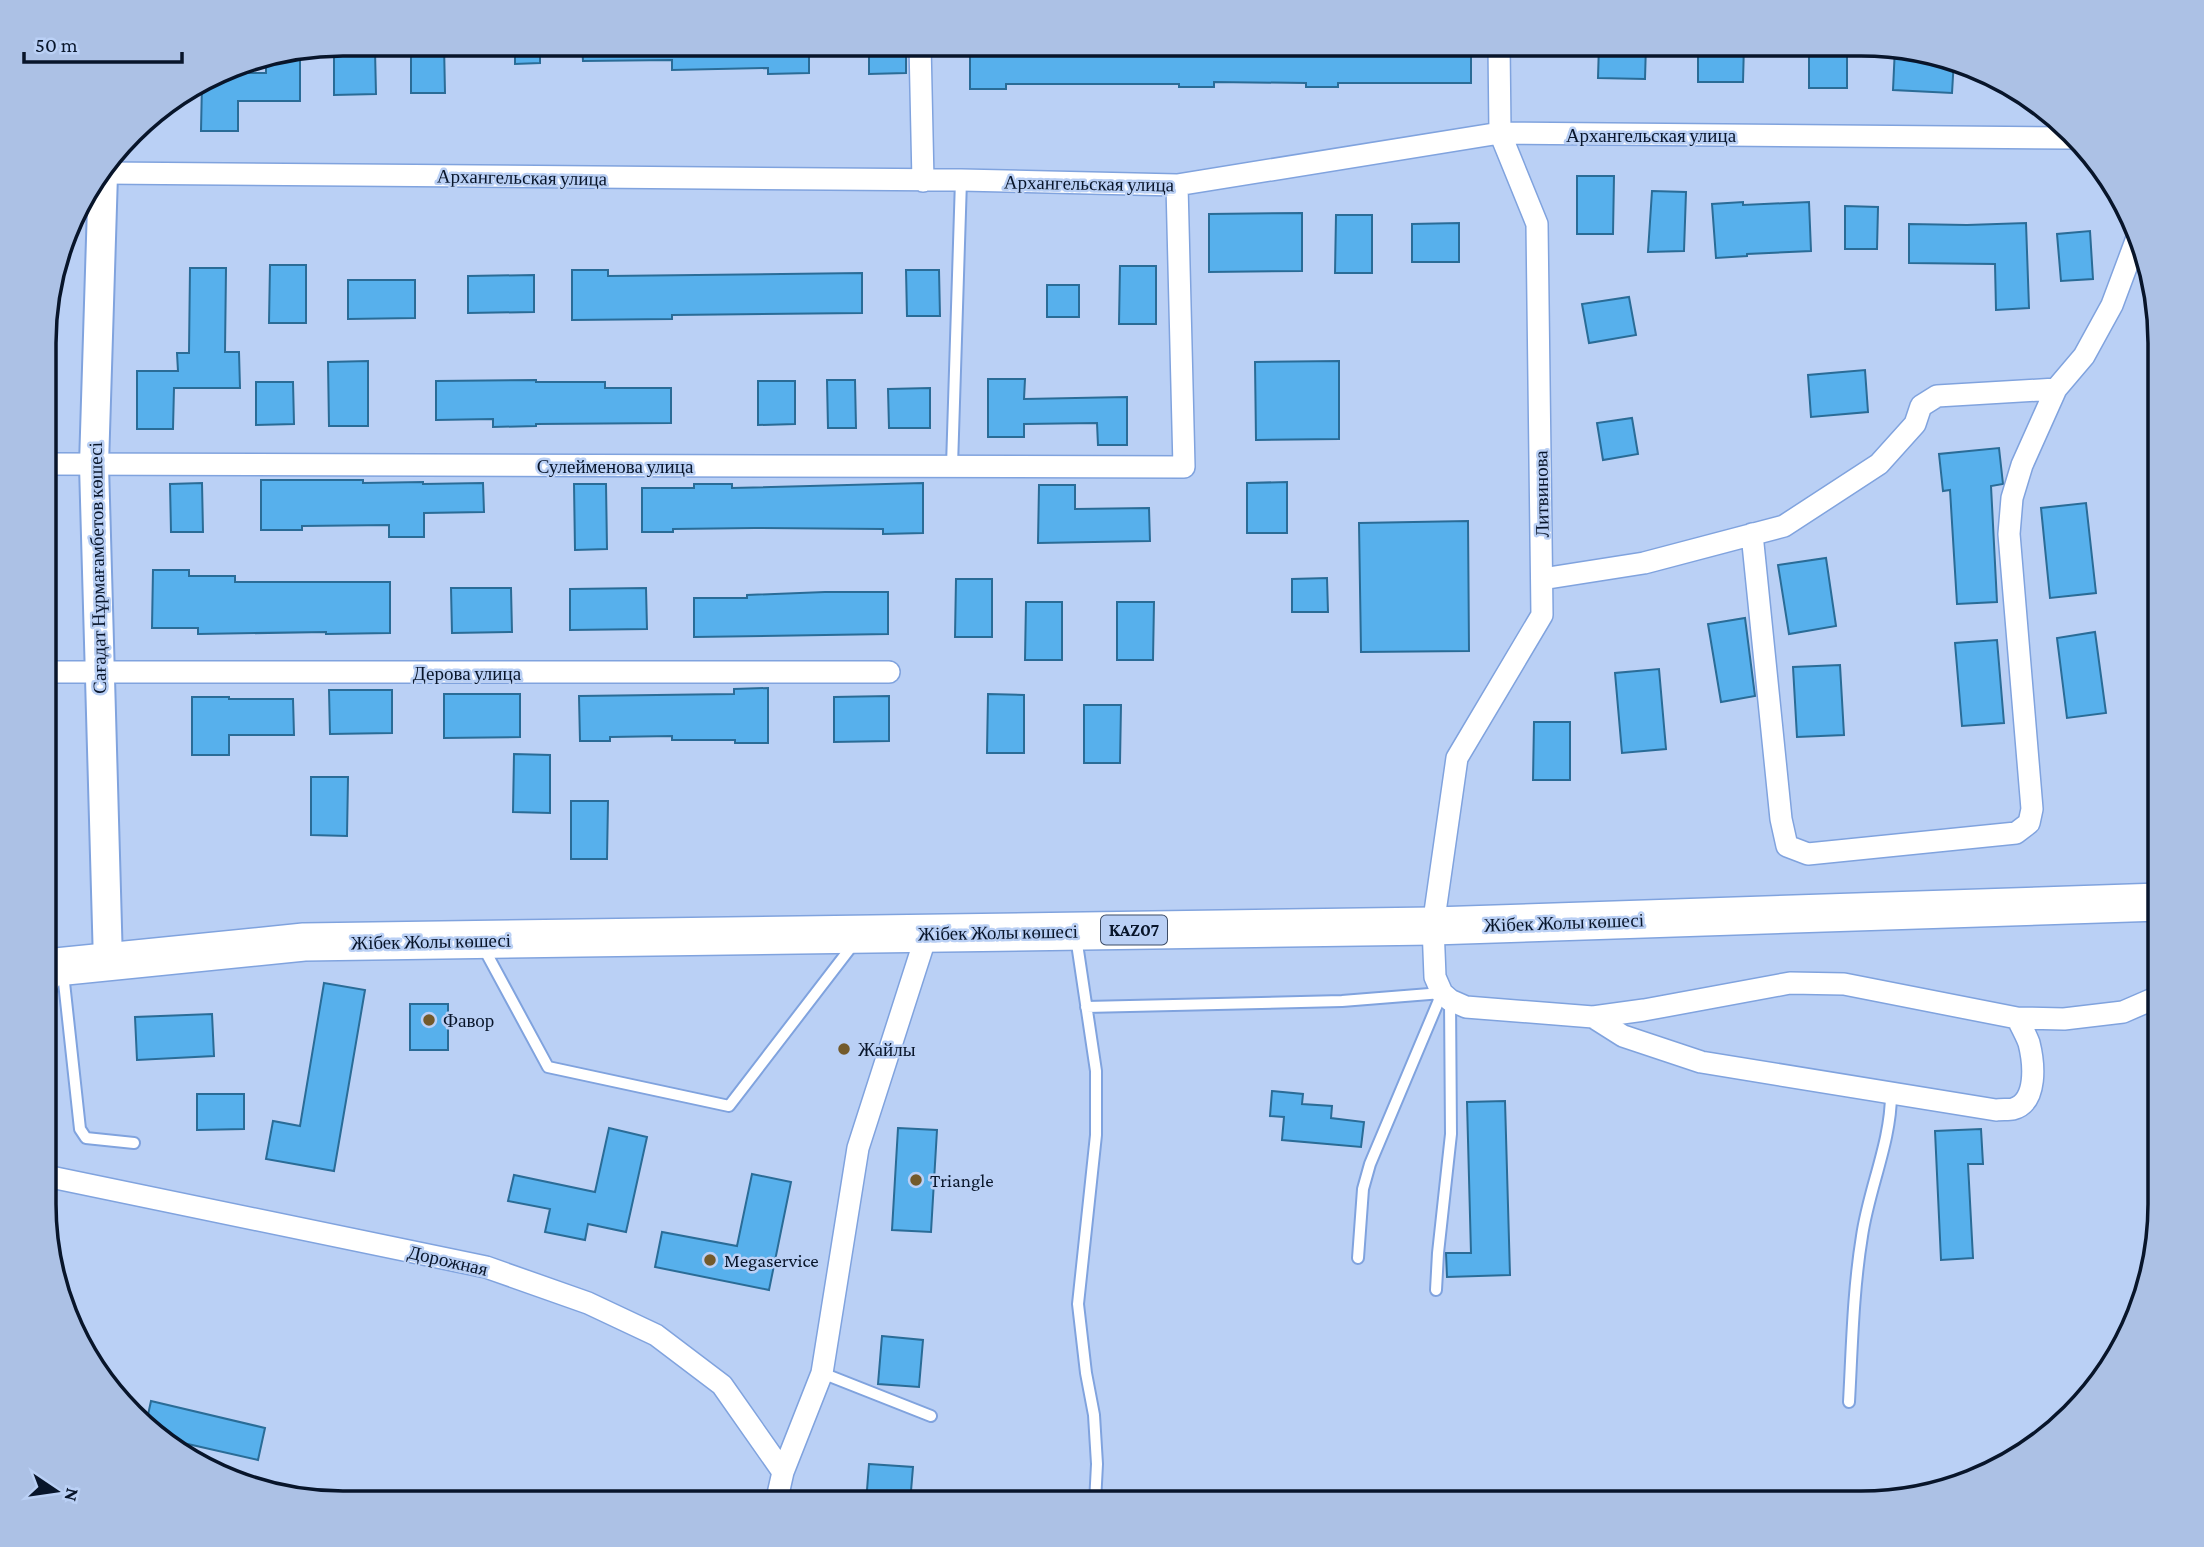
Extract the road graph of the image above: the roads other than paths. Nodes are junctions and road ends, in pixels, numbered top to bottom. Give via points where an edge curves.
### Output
1 (920, 56) edge
2 (1499, 56) edge
3 (1500, 133) junction
4 (2062, 138) edge
5 (112, 173) edge
6 (961, 180) junction
7 (923, 181) junction
8 (1177, 185) junction
9 (103, 186) edge
10 (2132, 250) edge
11 (2056, 389) junction
12 (56, 464) edge
13 (94, 465) junction
14 (952, 466) junction
15 (1752, 534) junction
16 (1542, 579) junction
17 (56, 672) edge
18 (889, 672) dead end
19 (99, 673) junction
20 (2148, 902) edge
21 (1433, 926) junction
22 (1075, 931) junction
23 (927, 933) junction
24 (860, 934) junction
25 (478, 940) junction
26 (108, 962) junction
27 (56, 967) edge
28 (56, 979) edge
29 (1446, 996) junction
30 (2148, 1001) edge
31 (1086, 1007) junction
32 (1593, 1017) junction
33 (2017, 1018) junction
34 (1891, 1094) junction
35 (134, 1143) dead end
36 (56, 1178) edge
37 (1358, 1258) dead end
38 (1436, 1290) dead end
39 (822, 1373) junction
40 (1849, 1402) dead end
41 (931, 1416) dead end
42 (783, 1472) junction
43 (779, 1491) edge
44 (1096, 1491) edge

1 - 7 street
2 - 3 street, Литвинова
3 - 4 street, Архангельская улица
3 - 8 street, Архангельская улица
3 - 16 street, Литвинова via 1538,224
5 - 7 street, Архангельская улица
6 - 7 street, Архангельская улица
6 - 8 street, Архангельская улица
6 - 14 lane
8 - 14 street, Сулейменова улица via 1184,467
9 - 13 main road, Сағадат Нұрмағамбетов көшесі
10 - 11 street via 2112,306 2084,356
11 - 15 street via 1937,396 1921,406 1915,424 1879,464 1784,526
11 - 15 street via 2012,498 2009,534 2032,809 2029,823 2016,833 1808,854 1787,846
12 - 13 street, Сулейменова улица
13 - 14 street, Сулейменова улица
13 - 19 main road, Сағадат Нұрмағамбетов көшесі
15 - 16 street via 1644,563
16 - 21 street, Литвинова via 1542,615 1457,758
17 - 19 street, Дерова улица
18 - 19 street, Дерова улица
19 - 26 main road, Сағадат Нұрмағамбетов көшесі
20 - 21 highway, Жібек Жолы көшесі / KAZ07
21 - 22 highway, Жібек Жолы көшесі / KAZ07
21 - 29 street, Литвинова via 1435,977
22 - 23 highway, Жібек Жолы көшесі / KAZ07
22 - 31 lane
23 - 24 highway, Жібек Жолы көшесі / KAZ07
23 - 39 street via 858,1148
24 - 25 highway, Жібек Жолы көшесі / KAZ07
24 - 25 lane via 729,1105 548,1067
25 - 26 highway, Жібек Жолы көшесі / KAZ07 via 304,942
26 - 27 highway, Жібек Жолы көшесі / KAZ07
28 - 35 lane via 80,1129 86,1138
29 - 31 lane
29 - 32 street via 1466,1007
29 - 37 lane via 1370,1164 1363,1189
29 - 38 lane via 1451,1134
30 - 33 street via 2123,1012 2064,1019
31 - 44 lane via 1096,1071 1096,1135 1078,1304 1094,1415
32 - 33 street via 1790,983 1844,984
32 - 34 street via 1623,1036 1701,1062
33 - 34 street via 2029,1044 2032,1070 2030,1094 2024,1102 1996,1110
34 - 40 lane via 1861,1236
36 - 42 street, Дорожная via 486,1267 588,1303 656,1335 722,1385
39 - 41 lane
39 - 42 street
42 - 43 street

